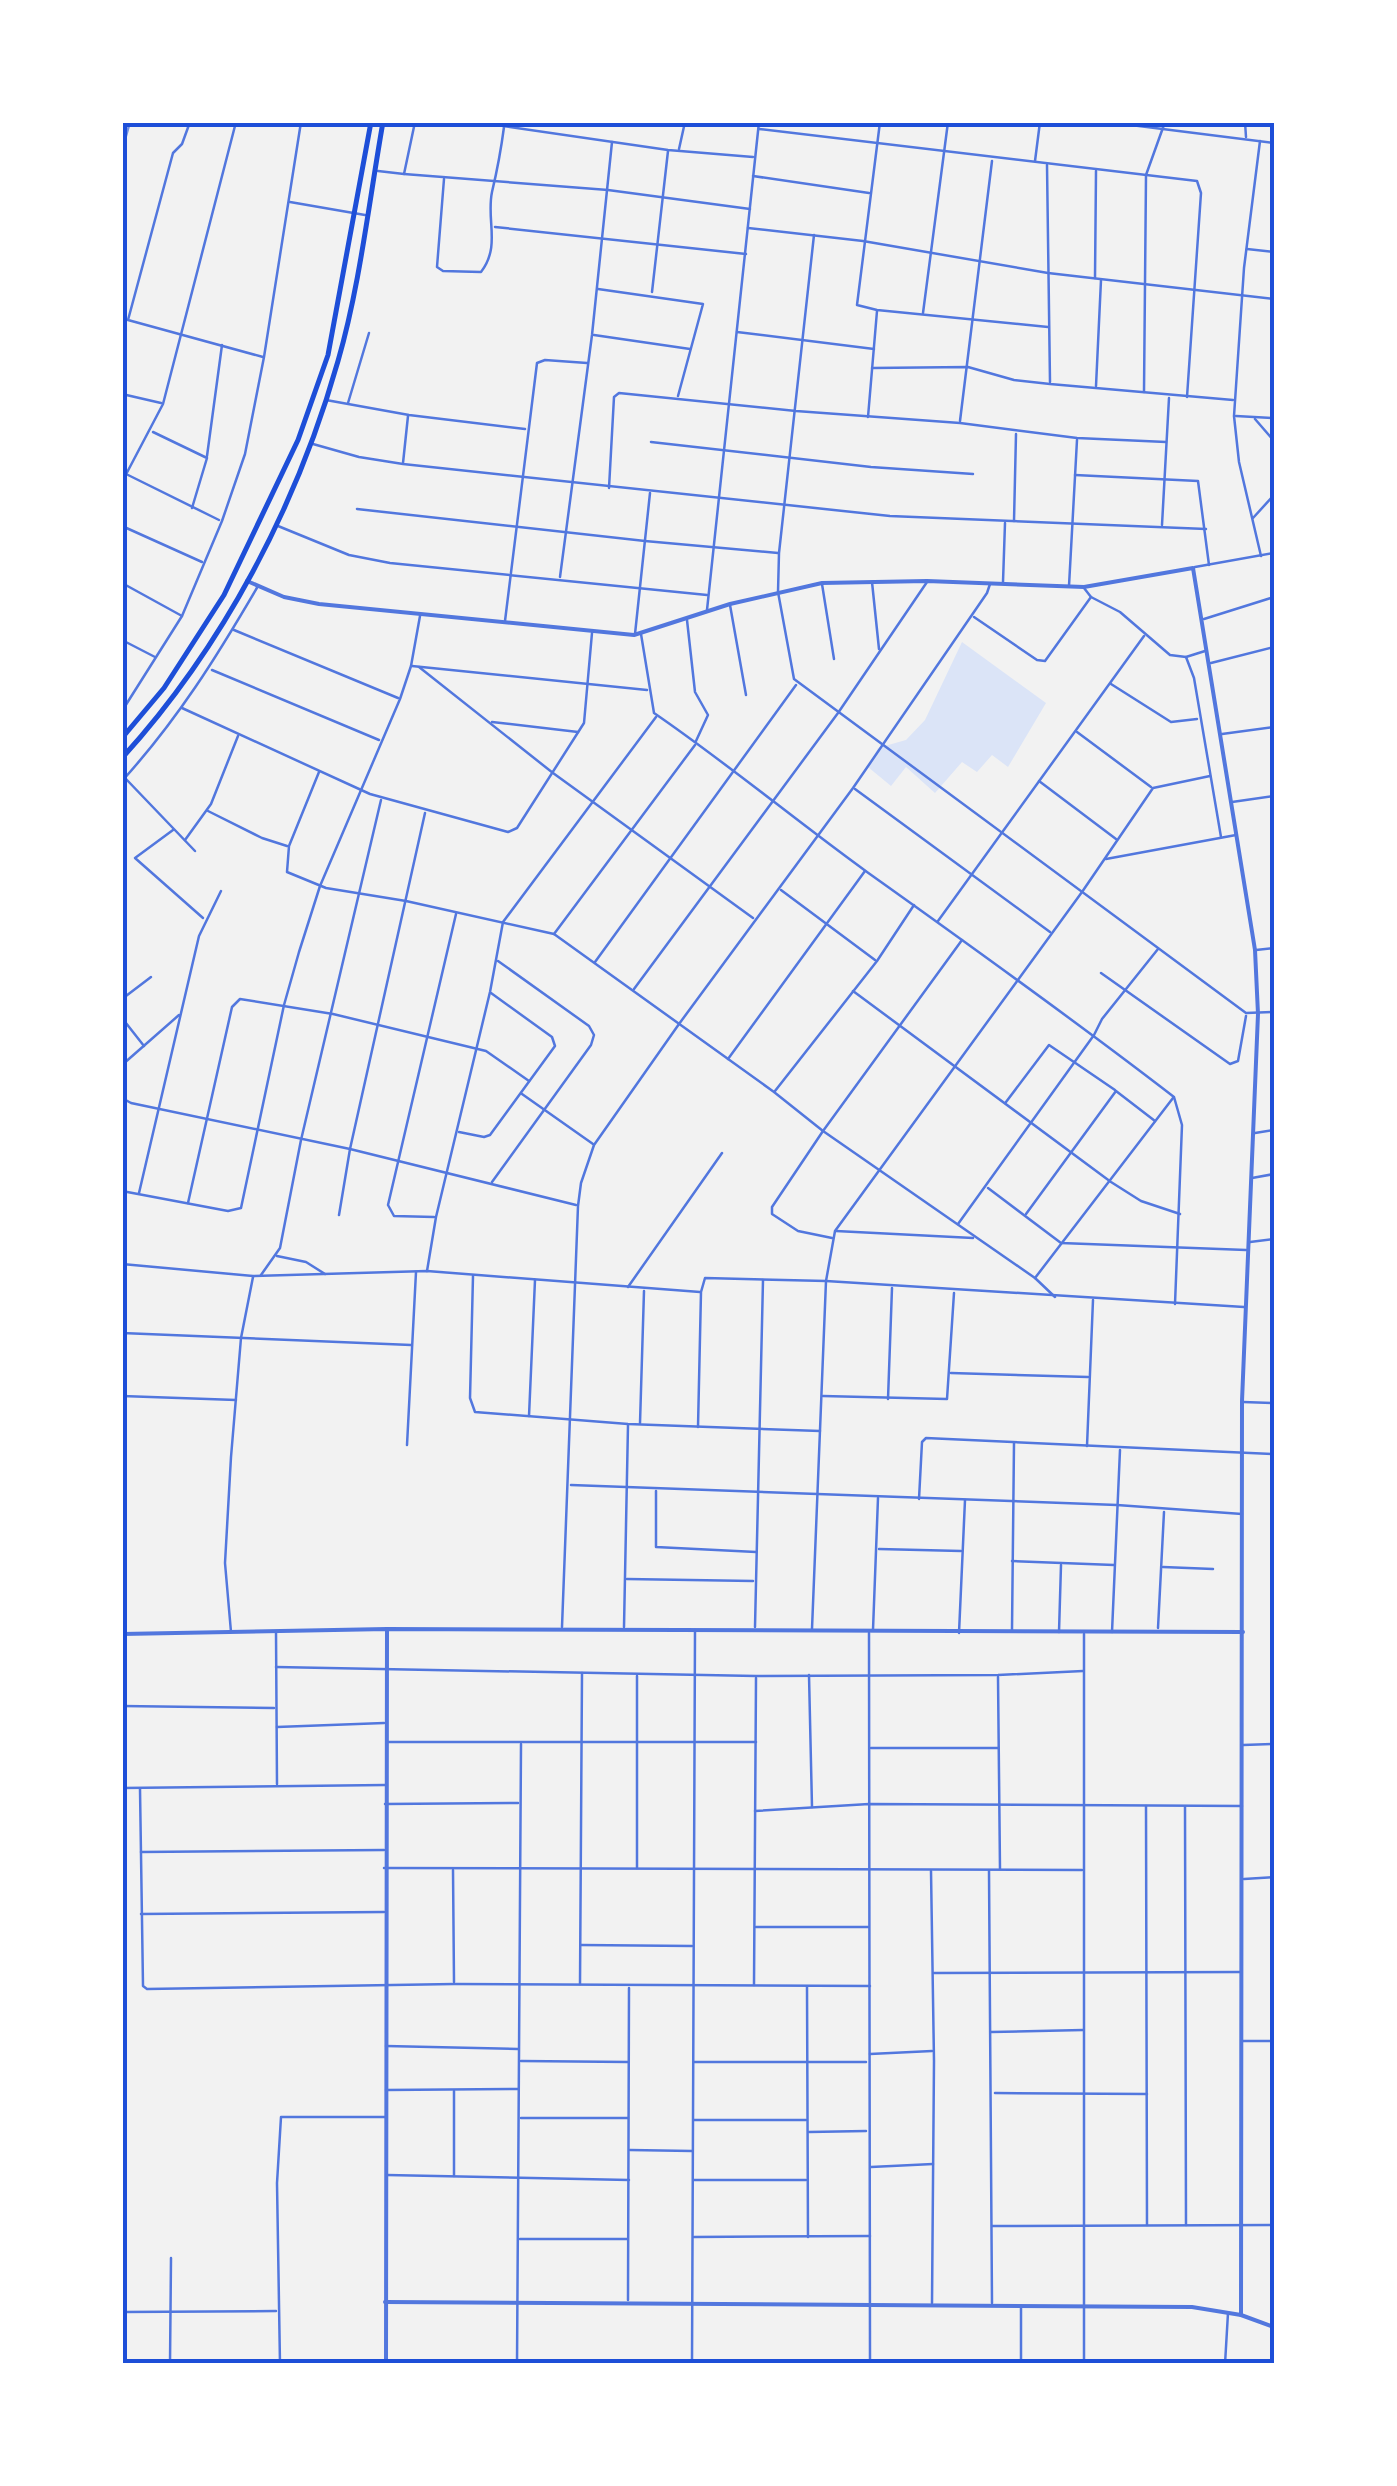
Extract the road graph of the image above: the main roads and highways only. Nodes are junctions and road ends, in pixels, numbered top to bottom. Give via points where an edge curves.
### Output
1 (371, 122) edge
2 (383, 122) edge
3 (122, 738) edge
4 (122, 758) edge

1 - 3 main road via 328,355 280,483 198,637
2 - 4 main road via 340,357 312,444 246,581 171,703

